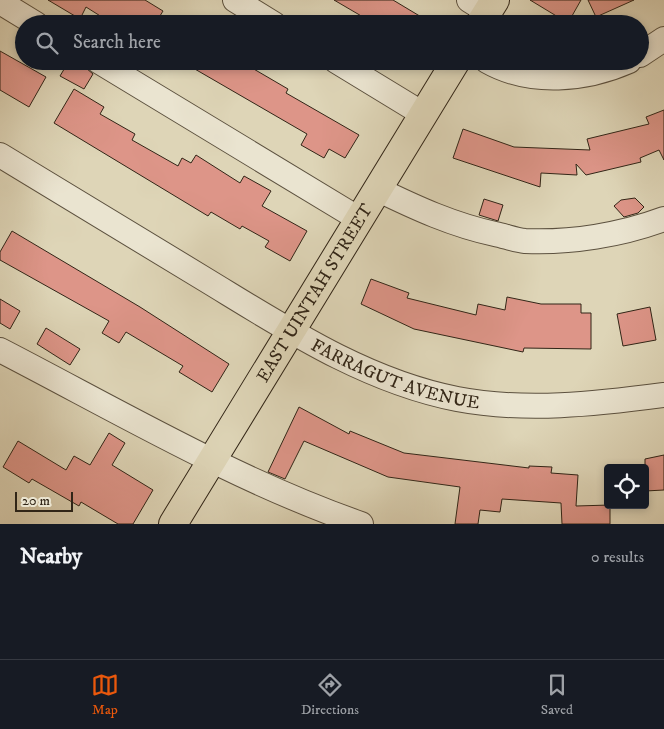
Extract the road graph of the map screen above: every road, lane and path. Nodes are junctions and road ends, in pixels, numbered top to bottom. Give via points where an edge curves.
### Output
1 (235, 0) edge
2 (0, 2) edge
3 (21, 15) edge
4 (259, 15) edge
5 (664, 39) edge
6 (649, 49) edge
7 (113, 70) edge
8 (351, 70) edge
9 (450, 70) edge
10 (514, 70) edge
11 (604, 70) edge
12 (423, 114) junction
13 (0, 155) edge
14 (378, 189) junction
15 (359, 219) junction
16 (664, 219) edge
17 (290, 331) junction
18 (0, 350) edge
19 (664, 395) edge
20 (212, 460) junction
21 (173, 524) edge
22 (362, 524) edge

1 - 4 street
2 - 3 street
5 - 6 street
7 - 15 street
8 - 12 street
9 - 12 main road, EAST UINTAH STREET
10 - 11 street via 564,78
12 - 14 main road, EAST UINTAH STREET
13 - 17 street, FARRAGUT AVENUE
14 - 15 main road, EAST UINTAH STREET
14 - 16 street via 432,216 524,241 578,239 641,228
15 - 17 main road, EAST UINTAH STREET
17 - 19 street, FARRAGUT AVENUE via 345,360 402,384 457,399 511,405 557,405
17 - 20 main road, EAST UINTAH STREET
18 - 20 street
20 - 21 main road, EAST UINTAH STREET
20 - 22 street via 319,509

